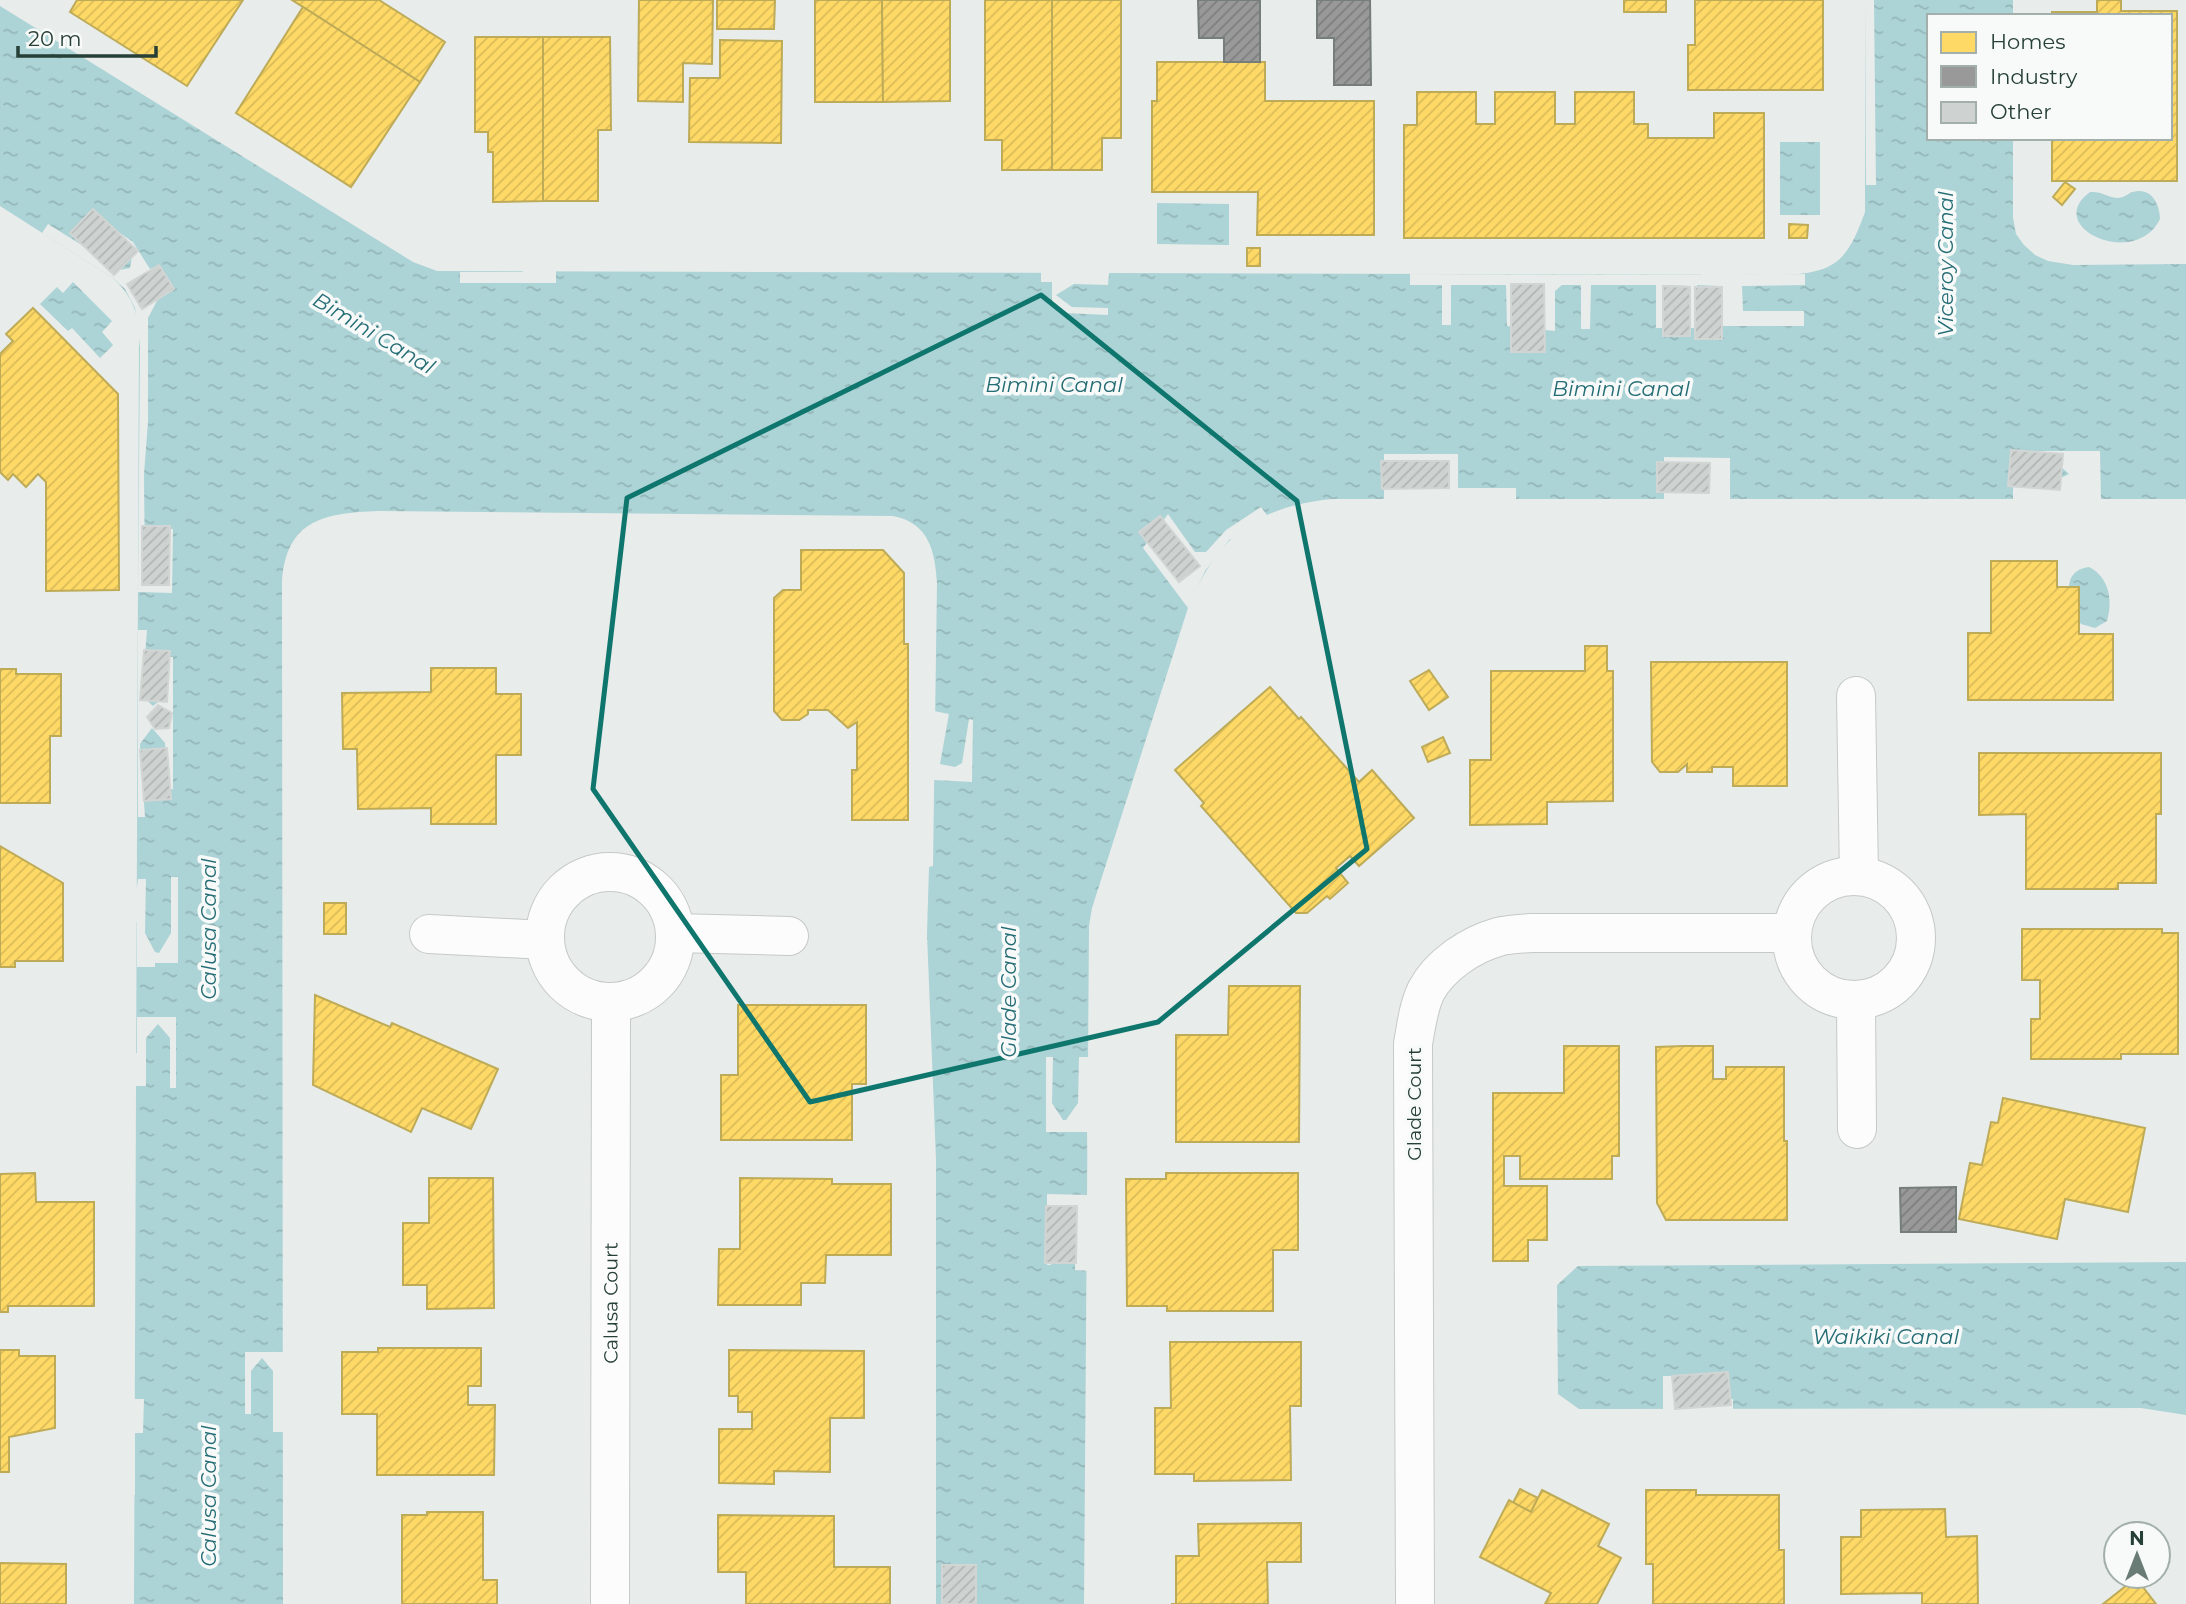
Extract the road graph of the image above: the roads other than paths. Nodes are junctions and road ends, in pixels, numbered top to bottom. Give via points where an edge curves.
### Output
1 (1856, 696) dead end
2 (1859, 876) junction
3 (676, 933) junction
4 (1791, 933) junction
5 (429, 934) dead end
6 (789, 936) dead end
7 (545, 940) junction
8 (611, 1003) junction
9 (610, 1604) edge
10 (1415, 1604) edge

1 - 2 street
2 - 4 street via 1834,879 1816,888 1802,902
2 - 4 street via 1890,887 1905,900 1914,917 1914,956 1892,988 1856,1000 1818,990 1795,958
3 - 6 street
3 - 7 street via 661,896 646,882 607,872 587,876 555,902
3 - 8 street via 666,972 652,987
4 - 10 street, Glade Court via 1531,933 1500,937 1471,948 1443,968 1426,991 1413,1044
5 - 7 street
7 - 8 street via 560,978 575,992
8 - 9 street, Calusa Court

